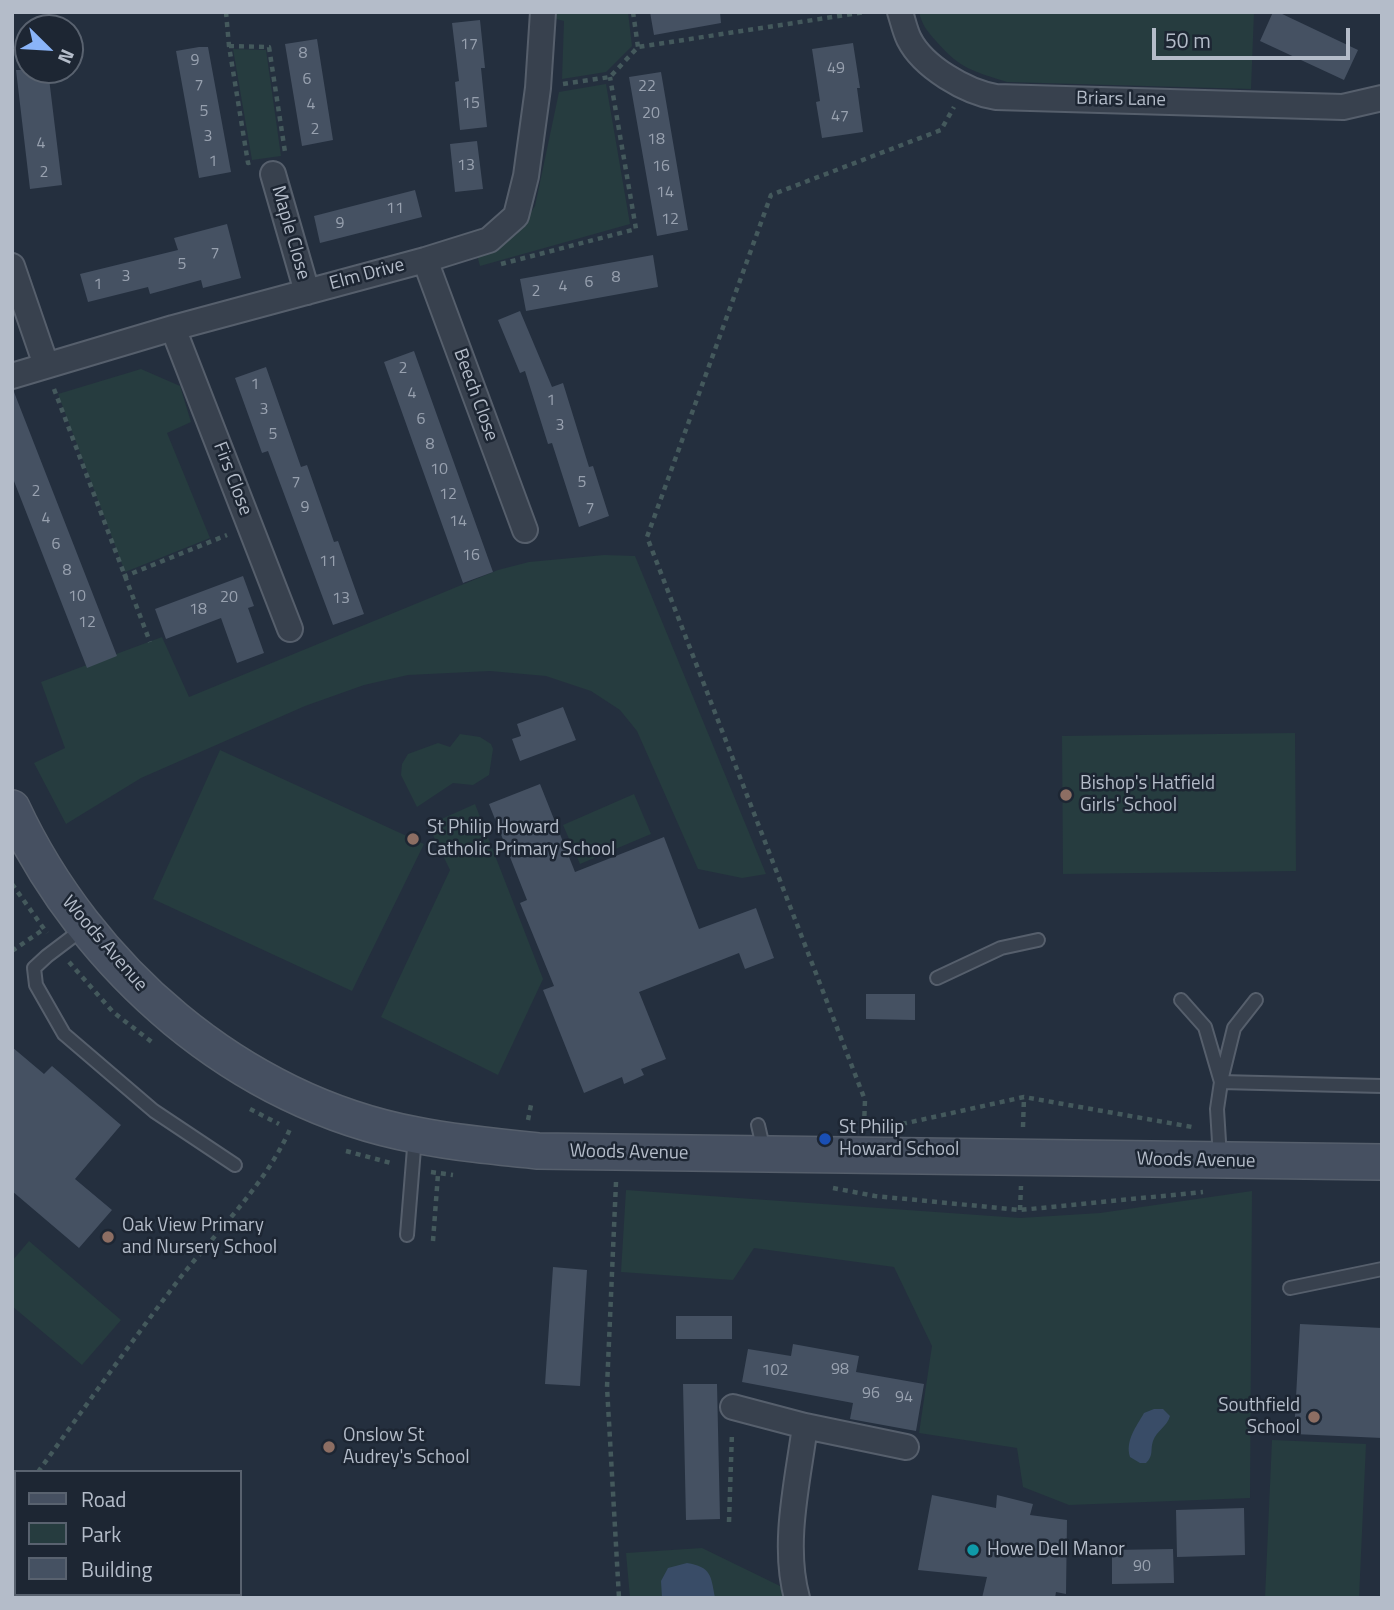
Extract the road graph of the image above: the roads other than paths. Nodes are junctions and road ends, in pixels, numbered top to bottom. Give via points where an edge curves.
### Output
1 (543, 12) edge
2 (900, 12) edge
3 (1382, 98) edge
4 (270, 165) road end
5 (425, 260) junction
6 (12, 266) edge
7 (307, 292) junction
8 (173, 328) junction
9 (46, 365) junction
10 (12, 376) edge
11 (525, 530) dead end
12 (290, 629) dead end
13 (12, 808) edge
14 (71, 938) junction
15 (1038, 940) dead end
16 (937, 978) dead end
17 (1181, 1000) dead end
18 (1256, 1000) dead end
19 (1221, 1082) junction
20 (1382, 1086) edge
21 (415, 1135) junction
22 (1382, 1162) edge
23 (235, 1165) dead end
24 (1215, 1176) junction
25 (407, 1235) dead end
26 (1382, 1269) edge
27 (1290, 1288) dead end
28 (733, 1407) road end
29 (805, 1426) junction
30 (906, 1447) dead end
31 (797, 1598) edge

1 - 5 street, Elm Drive via 538,88 516,216 489,240
2 - 3 street, Briars Lane via 909,40 932,66 977,94 1343,107
4 - 7 street, Maple Close
5 - 7 street, Elm Drive
5 - 11 street, Beech Close
6 - 9 street
7 - 8 street, Elm Drive
8 - 9 street, Elm Drive
8 - 12 street, Firs Close
9 - 10 street, Elm Drive
13 - 14 street, Woods Avenue via 48,875
14 - 21 street, Woods Avenue via 116,965 201,1038 250,1070 323,1107
14 - 23 lane via 34,968 36,985 64,1034 154,1111
15 - 16 lane via 1001,948
17 - 19 lane via 1205,1027
18 - 19 lane via 1234,1028
19 - 20 lane
19 - 24 lane
21 - 24 street, Woods Avenue via 538,1151 758,1141
21 - 25 lane
22 - 24 street, Woods Avenue
26 - 27 lane
28 - 29 street
29 - 30 street
29 - 31 street via 793,1524 791,1576

